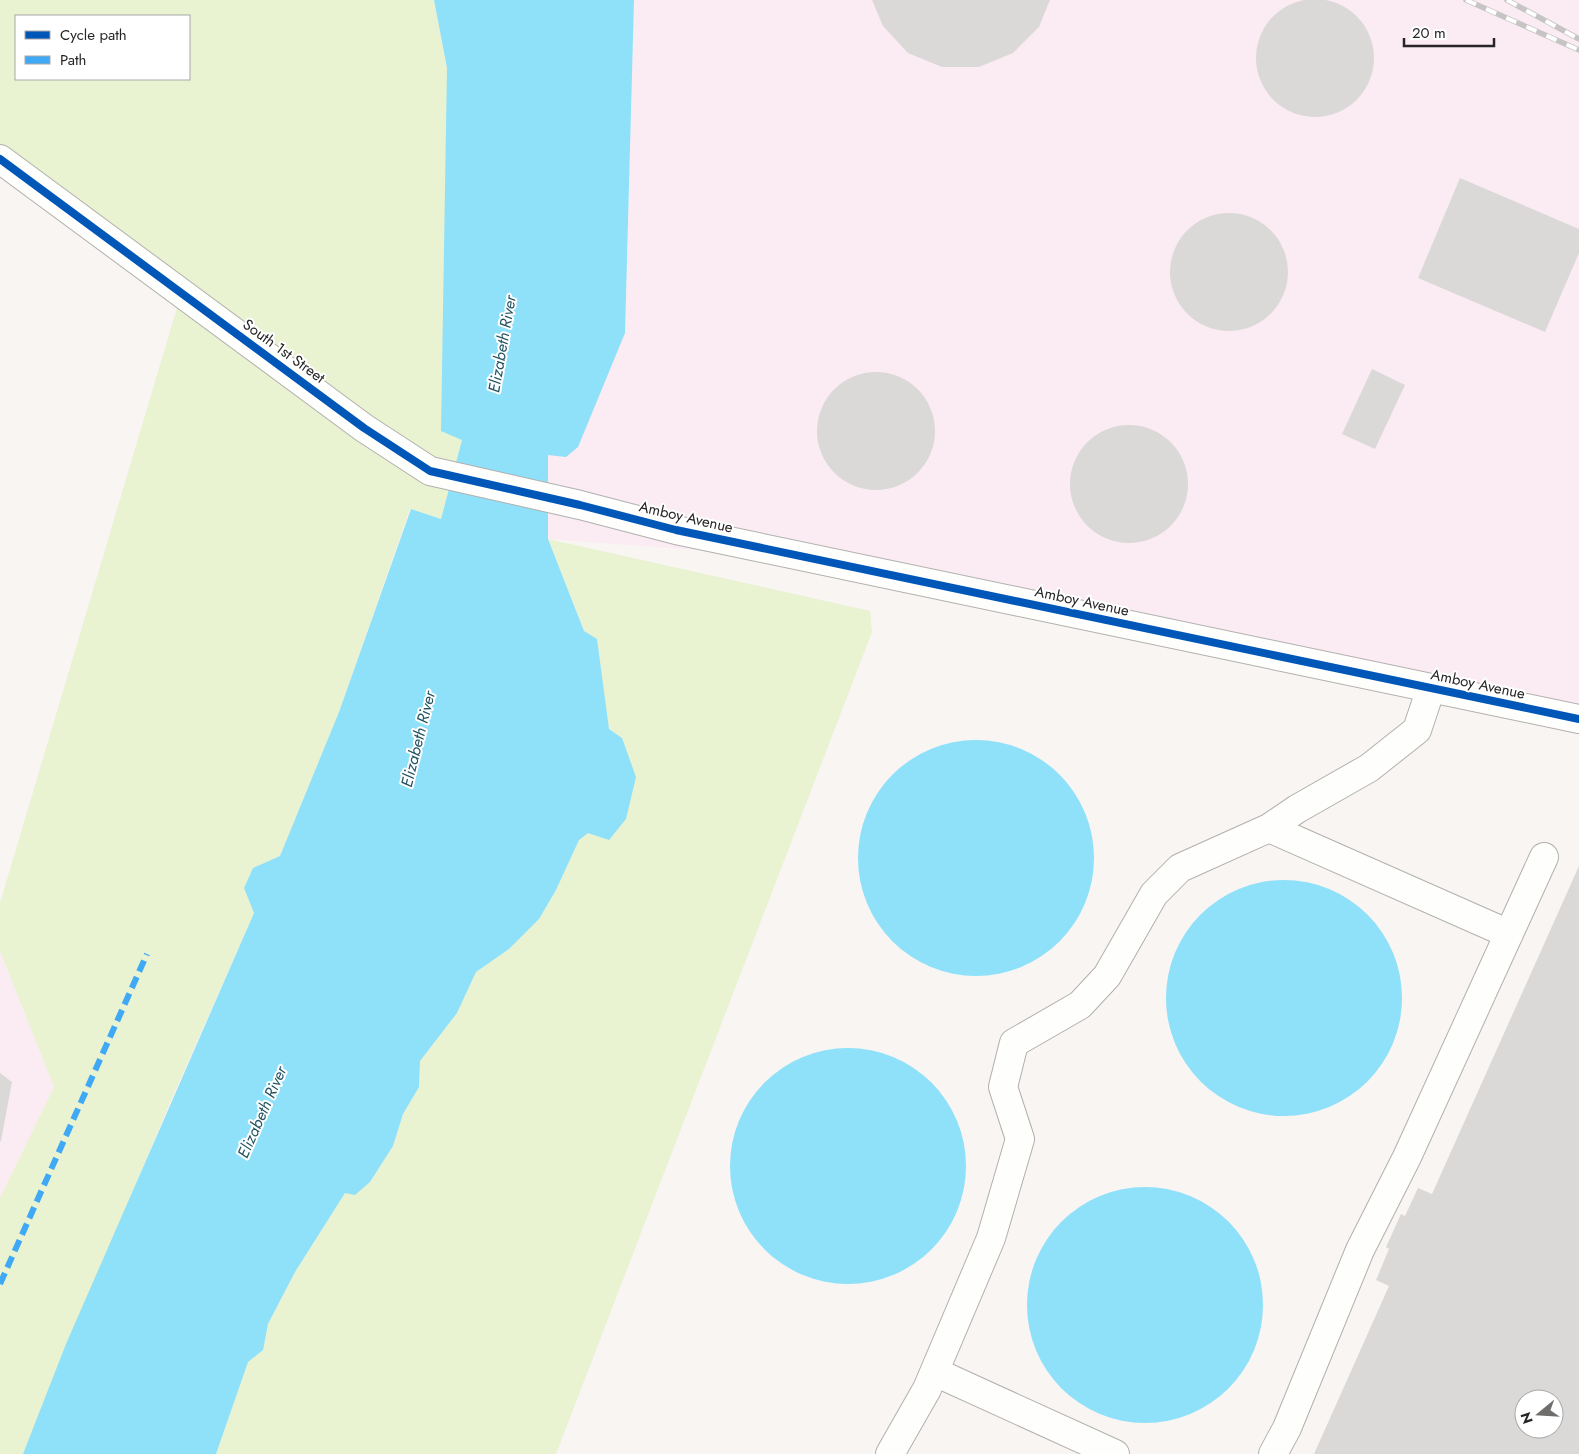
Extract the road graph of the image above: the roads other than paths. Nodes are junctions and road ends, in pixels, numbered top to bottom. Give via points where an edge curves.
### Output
1 (0, 159) edge
2 (580, 504) joint
3 (1431, 688) junction
4 (1579, 719) edge
5 (1269, 828) junction
6 (1544, 857) dead end
7 (1509, 934) junction
8 (935, 1372) junction
9 (890, 1454) edge
10 (1114, 1454) edge
11 (1273, 1454) edge

1 - 2 street, South 1st Street via 364,428 430,471
2 - 3 street, Amboy Avenue via 676,530
3 - 4 street, Amboy Avenue
3 - 5 street via 1417,730 1369,768
5 - 7 street
5 - 8 street via 1180,868 1154,894 1107,976 1080,1005 1014,1043 1004,1087 1020,1139 992,1238
6 - 7 street
7 - 11 street via 1407,1157 1360,1250 1287,1428
8 - 9 street
8 - 10 street

